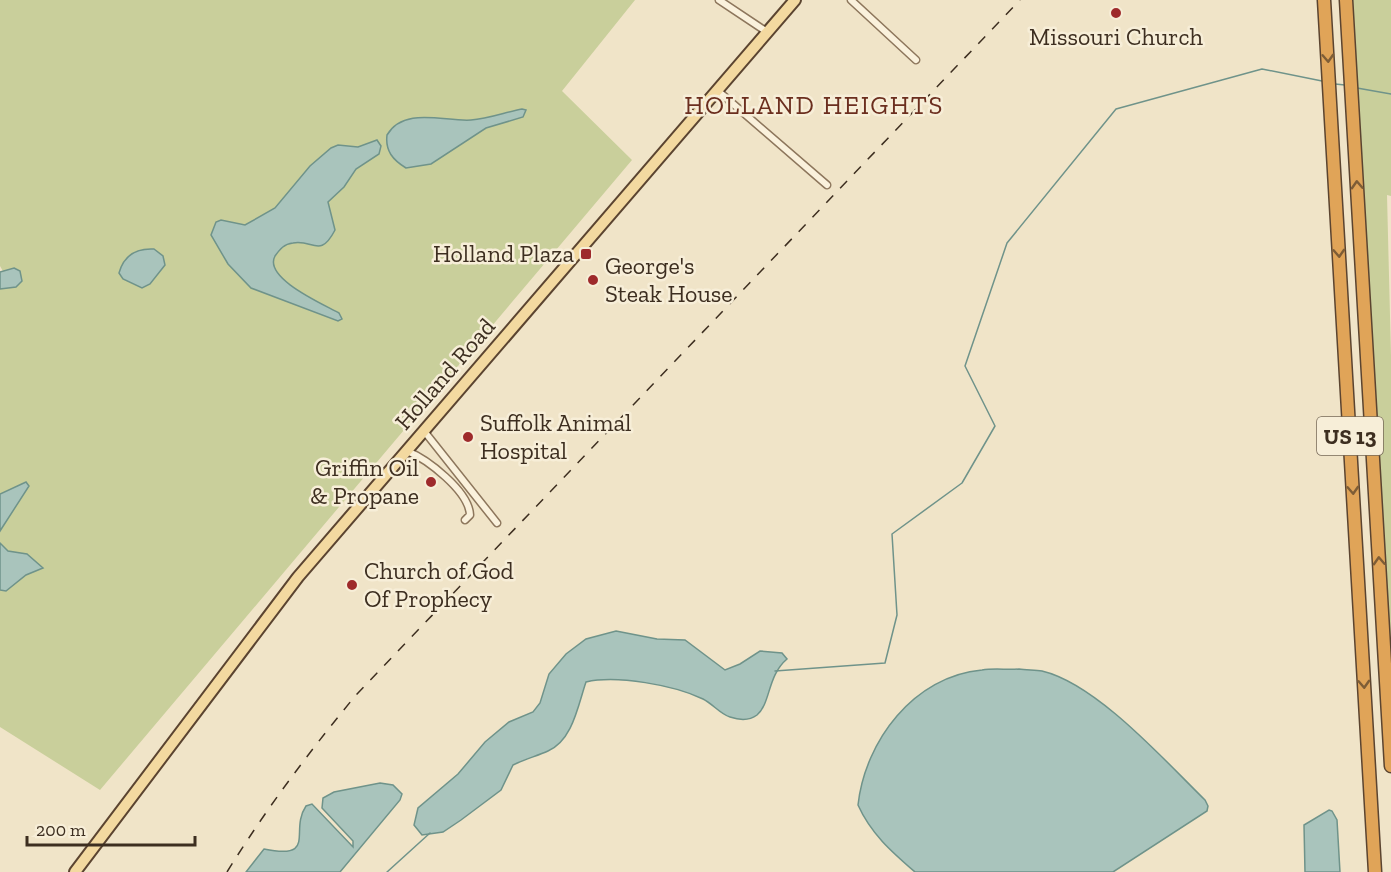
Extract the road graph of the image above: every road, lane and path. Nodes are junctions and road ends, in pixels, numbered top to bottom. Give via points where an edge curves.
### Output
1 (719, 0) edge
2 (795, 0) edge
3 (851, 0) edge
4 (1324, 0) edge
5 (1347, 0) edge
6 (767, 33) junction
7 (916, 60) dead end
8 (717, 90) junction
9 (827, 185) dead end
10 (424, 430) junction
11 (406, 451) junction
12 (465, 520) dead end
13 (496, 523) dead end
14 (1391, 766) edge
15 (75, 872) edge
16 (1375, 872) edge

1 - 6 street
2 - 6 main road, Holland Road
3 - 7 street
4 -> 16 highway, US 13
14 -> 5 highway, US 13
6 - 8 main road, Holland Road
8 - 9 street
8 - 10 main road, Holland Road
10 - 11 main road, Holland Road
10 - 13 street
11 - 12 street via 434,465 451,484 470,508
11 - 15 main road, Holland Road via 273,607

